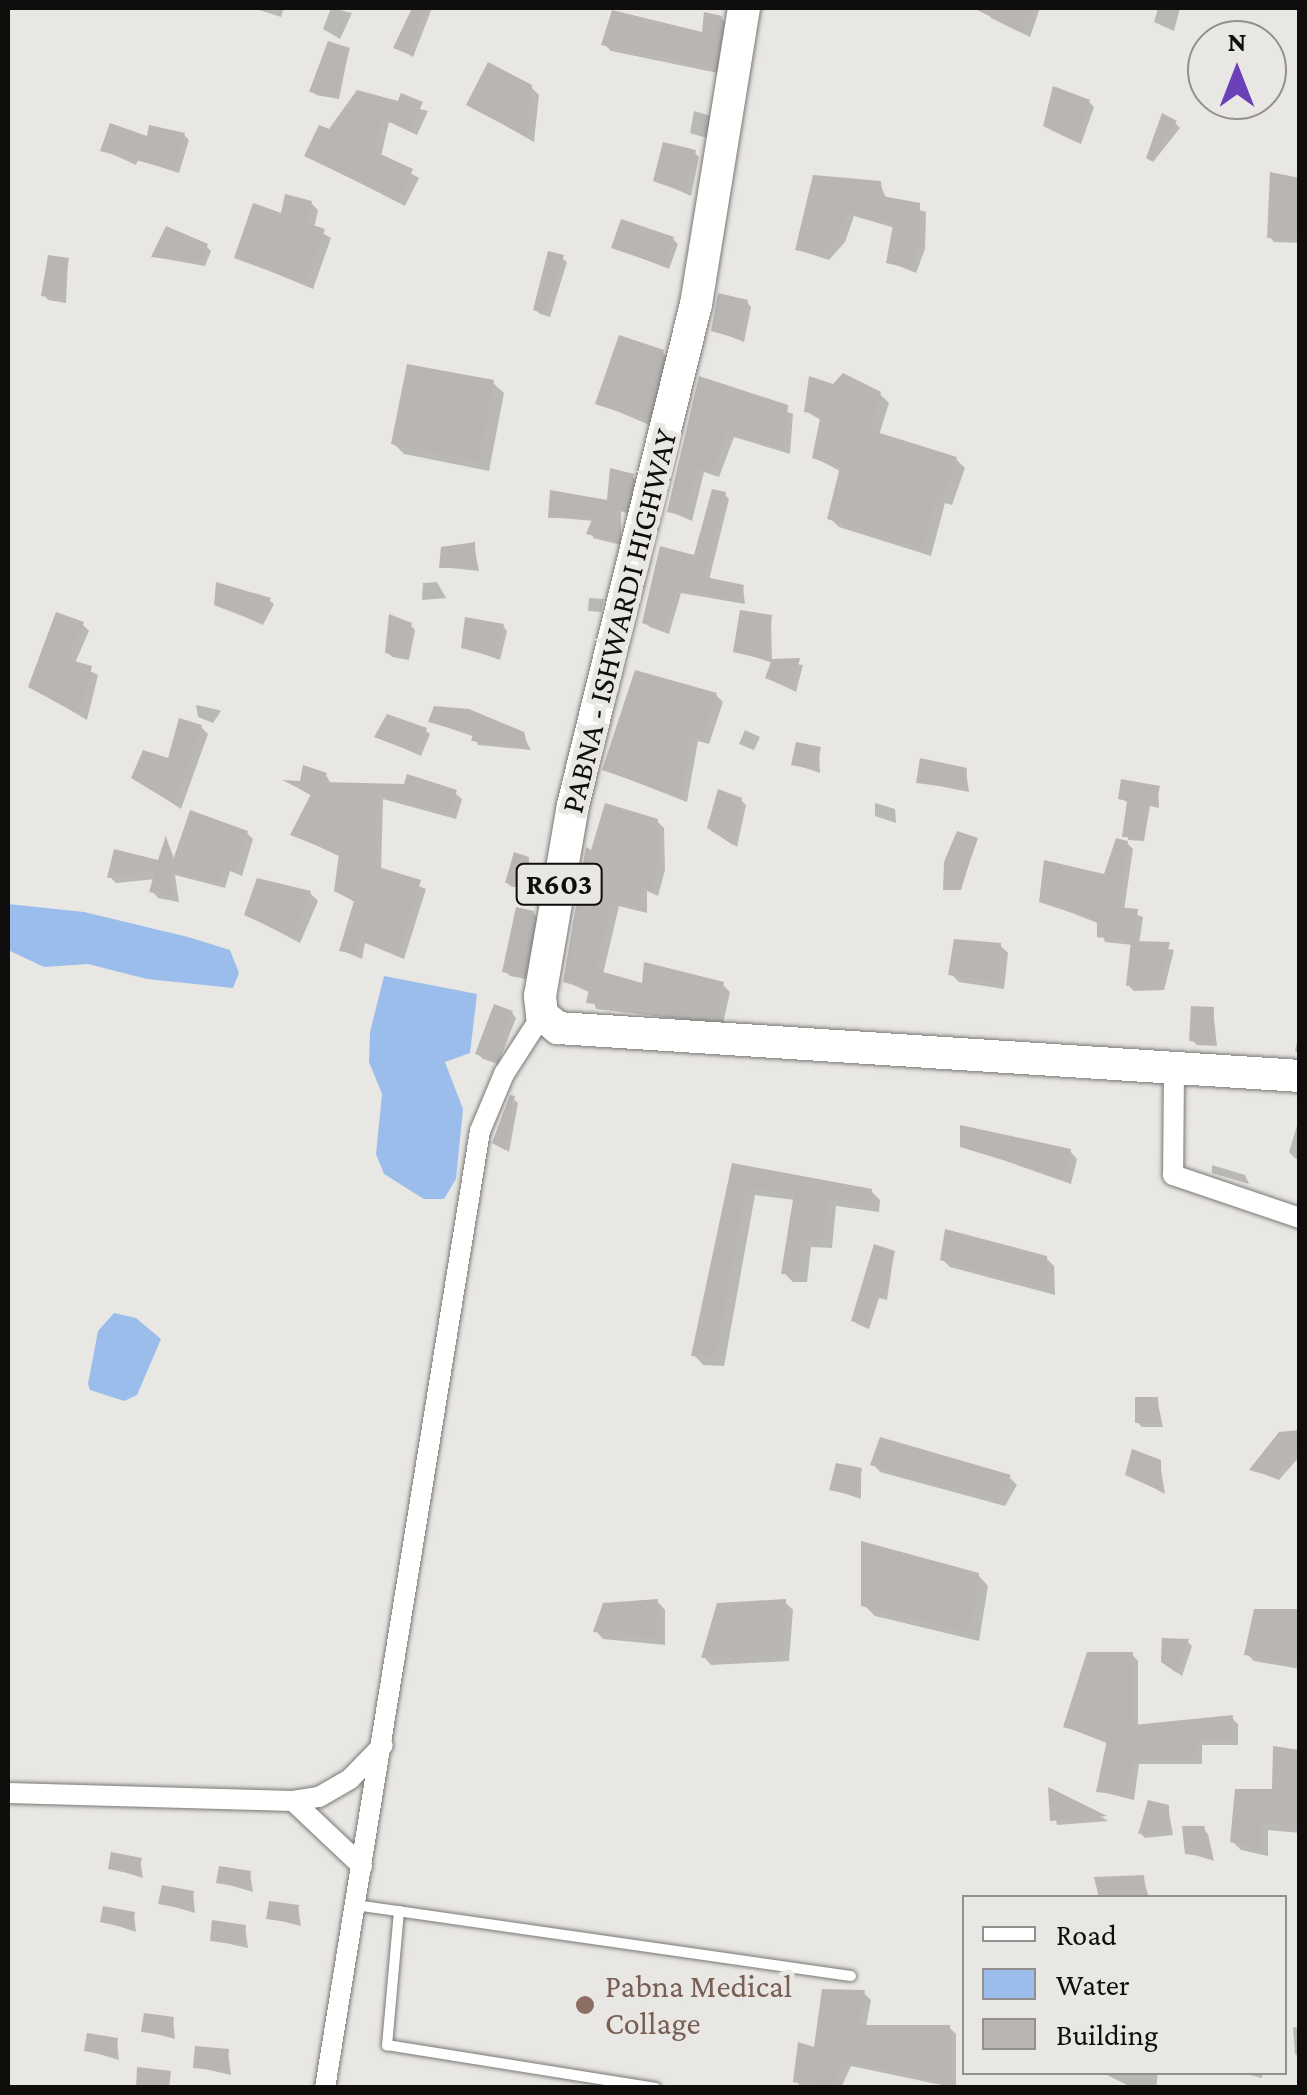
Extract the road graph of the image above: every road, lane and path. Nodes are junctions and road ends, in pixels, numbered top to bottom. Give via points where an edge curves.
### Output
1 (744, 8) edge
2 (542, 1015) junction
3 (1174, 1070) junction
4 (1300, 1076) edge
5 (1300, 1218) edge
6 (383, 1746) junction
7 (8, 1793) edge
8 (293, 1800) junction
9 (362, 1866) junction
10 (356, 1905) junction
11 (399, 1911) junction
12 (850, 1976) dead end
13 (326, 2088) edge
14 (656, 2088) edge

1 - 2 main road, PABNA - ISHWARDI HIGHWAY / R603 via 696,304 573,804
2 - 3 main road via 558,1028
2 - 6 street via 504,1074 480,1132
3 - 4 main road
3 - 5 street via 1174,1175
6 - 8 street via 350,1779 319,1796
6 - 9 street
7 - 8 street
8 - 9 street
9 - 10 street
10 - 11 lane
10 - 13 street
11 - 12 lane
11 - 14 lane via 387,2046

